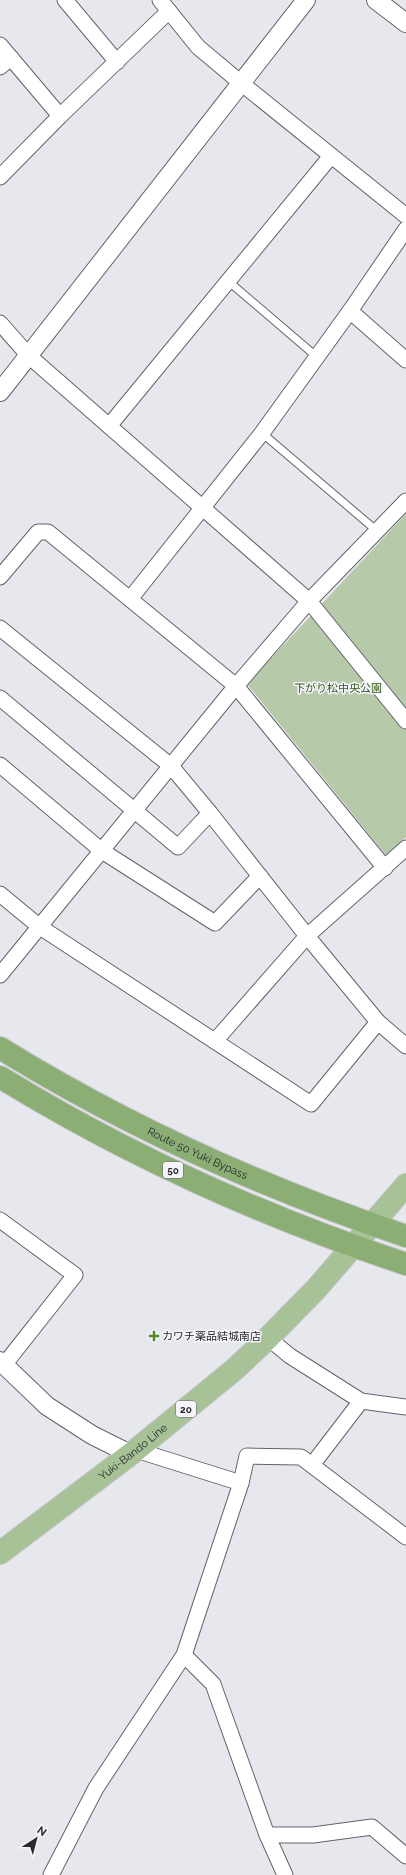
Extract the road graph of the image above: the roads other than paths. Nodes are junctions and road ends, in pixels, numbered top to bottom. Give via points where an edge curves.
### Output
1 (64, 0) edge
2 (306, 0) edge
3 (376, 0) edge
4 (165, 6) edge
5 (406, 23) edge
6 (0, 45) edge
7 (5, 62) edge
8 (117, 62) junction
9 (241, 83) junction
10 (60, 116) junction
11 (331, 156) junction
12 (2, 171) edge
13 (406, 216) edge
14 (406, 229) edge
15 (228, 281) junction
16 (350, 311) junction
17 (0, 323) edge
18 (29, 356) junction
19 (317, 357) junction
20 (406, 360) edge
21 (0, 392) edge
22 (109, 426) junction
23 (262, 433) junction
24 (406, 501) edge
25 (202, 508) junction
26 (377, 531) junction
27 (0, 577) edge
28 (130, 599) junction
29 (309, 601) junction
30 (0, 628) edge
31 (236, 686) junction
32 (0, 698) edge
33 (406, 721) edge
34 (0, 765) edge
35 (171, 766) junction
36 (135, 810) junction
37 (210, 813) junction
38 (406, 848) edge
39 (102, 851) junction
40 (385, 868) junction
41 (260, 876) junction
42 (0, 894) edge
43 (40, 927) junction
44 (306, 936) junction
45 (0, 975) edge
46 (378, 1022) junction
47 (215, 1041) junction
48 (406, 1046) edge
49 (0, 1048) edge
50 (0, 1077) edge
51 (406, 1185) edge
52 (0, 1220) edge
53 (373, 1225) junction
54 (406, 1236) edge
55 (354, 1247) junction
56 (406, 1264) edge
57 (268, 1338) junction
58 (2, 1363) edge
59 (361, 1401) junction
60 (406, 1406) edge
61 (133, 1452) junction
62 (312, 1465) junction
63 (241, 1483) junction
64 (406, 1537) edge
65 (0, 1553) edge
66 (184, 1655) junction
67 (267, 1835) junction
68 (406, 1856) edge
69 (50, 1875) edge
70 (284, 1875) edge

1 - 8 street
2 - 9 street
3 - 5 street
4 - 8 street
4 - 9 street via 198,47
6 - 7 street
7 - 10 street
8 - 10 street
9 - 11 street
9 - 18 street
10 - 12 street
11 - 13 street
11 - 15 street
14 - 16 street
15 - 19 lane
15 - 22 street
16 - 19 street
16 - 20 street
17 - 18 street
18 - 21 street
18 - 22 street
19 - 23 street
22 - 25 street
23 - 25 street
23 - 26 lane
24 - 26 street
25 - 28 street
25 - 29 street
26 - 29 street
27 - 28 street via 38,532 48,532
28 - 31 street
29 - 31 street
29 - 33 street
30 - 35 street
31 - 35 street
31 - 40 street
32 - 36 street
34 - 39 street
35 - 36 street
35 - 37 street
36 - 37 street via 178,847
36 - 39 street
37 - 41 street
38 - 40 street
39 - 41 street via 215,923
39 - 43 street
40 - 44 street
41 - 44 street
42 - 43 street
43 - 45 street
43 - 47 street
44 - 46 street
44 - 47 street
46 - 47 street via 311,1104
46 - 48 street
49 - 53 highway, Route 50 Yuki Bypass / 50 via 50,1079 147,1131 257,1181
50 - 55 highway, 50 via 136,1153 242,1202
51 - 53 main road, Yuki-Bando Line / 20
52 - 58 street via 75,1275
53 - 54 highway, Route 50 Yuki Bypass / 50
53 - 55 main road, Yuki-Bando Line / 20
55 - 56 highway, 50
55 - 57 main road, Yuki-Bando Line / 20
57 - 59 street via 290,1356
57 - 61 main road, Yuki-Bando Line / 20 via 235,1369
58 - 61 street via 48,1406 105,1442
59 - 60 street
59 - 62 street
61 - 63 street
61 - 65 main road, Yuki-Bando Line / 20
62 - 63 street via 301,1457 247,1456
62 - 64 street
63 - 66 street
66 - 67 street via 213,1684
66 - 69 street via 96,1788
67 - 68 street via 313,1835 372,1827
67 - 70 street

